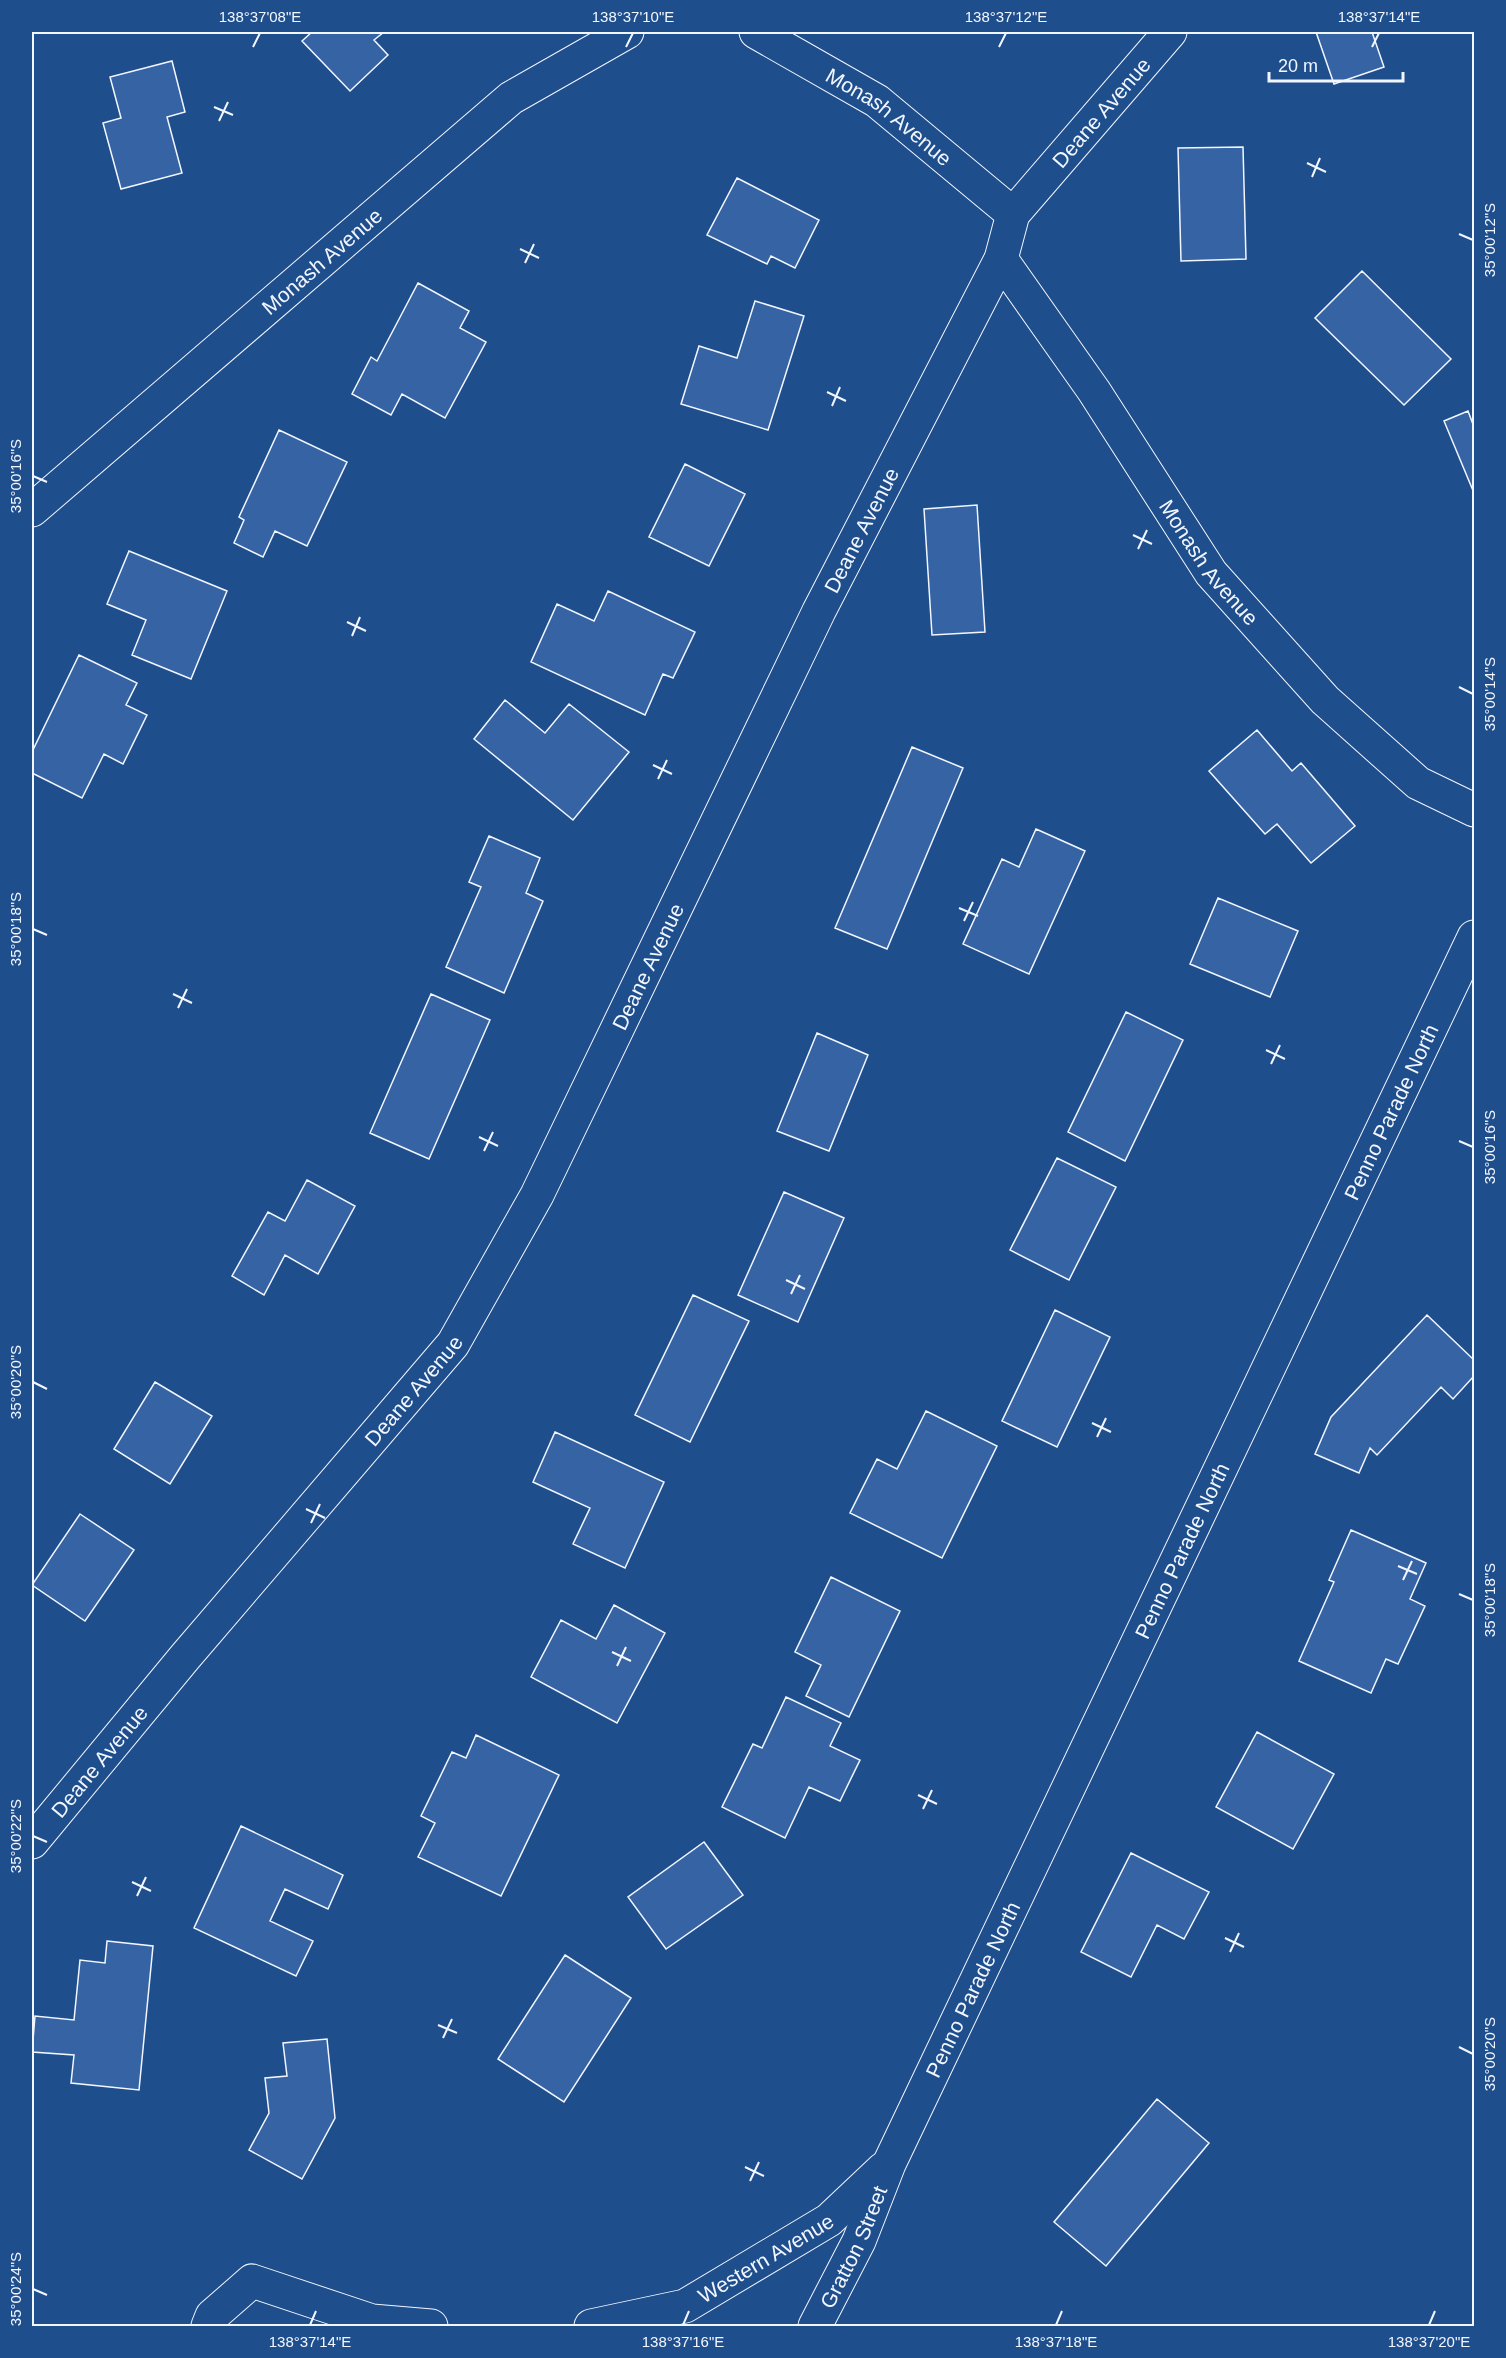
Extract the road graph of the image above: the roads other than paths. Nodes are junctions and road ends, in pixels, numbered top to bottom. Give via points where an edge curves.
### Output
1 (627, 32) edge
2 (756, 32) edge
3 (1170, 32) edge
4 (1013, 214) junction
5 (1001, 259) junction
6 (32, 510) edge
7 (1474, 810) edge
8 (1474, 937) edge
9 (32, 1842) edge
10 (889, 2164) junction
11 (208, 2326) edge
12 (430, 2326) edge
13 (591, 2326) edge
14 (815, 2326) edge

1 - 6 street, Monash Avenue via 511,98
2 - 4 street, Monash Avenue via 877,101
3 - 4 street, Deane Avenue
4 - 5 street, Deane Avenue
5 - 7 street, Monash Avenue via 1094,391 1211,573 1324,700 1418,783
5 - 9 street, Deane Avenue via 819,611 537,1195 453,1344
8 - 10 street, Penno Parade North
10 - 13 street, Western Avenue via 829,2220 685,2306
10 - 14 street, Gratton Street via 860,2241
11 - 12 street via 212,2316 252,2281 372,2321

